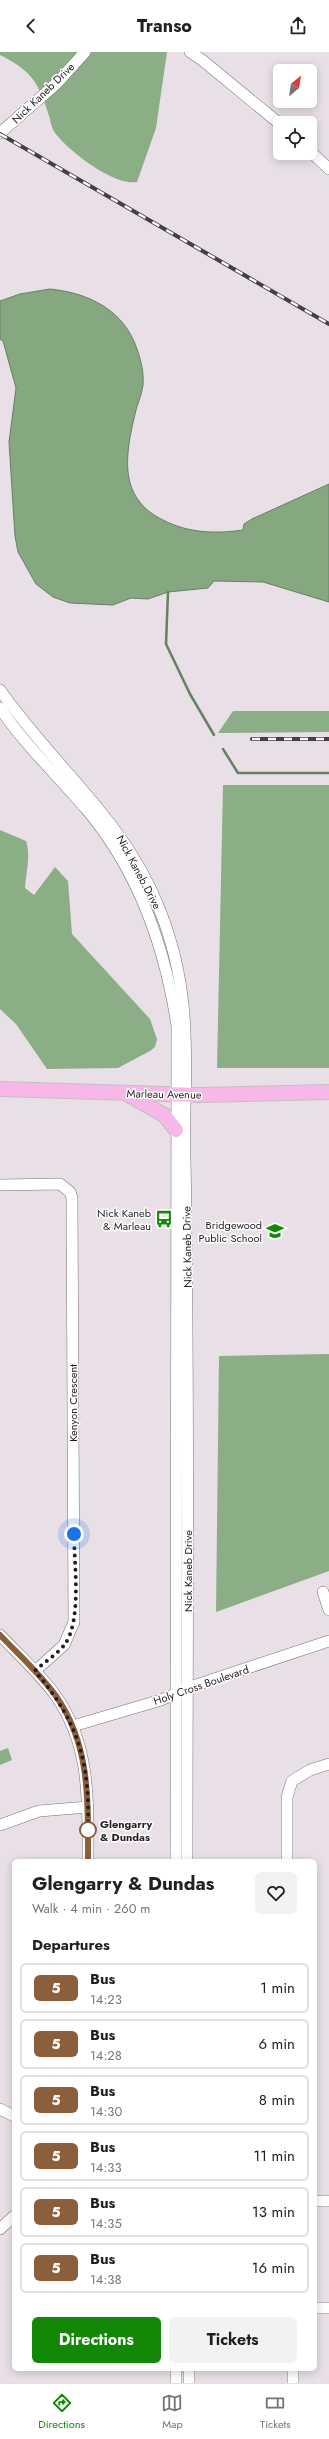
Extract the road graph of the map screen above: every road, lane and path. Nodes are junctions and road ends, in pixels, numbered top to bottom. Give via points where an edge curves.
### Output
1 (85, 52) edge
2 (190, 52) edge
3 (273, 118) edge
4 (0, 134) edge
5 (317, 158) edge
6 (329, 169) edge
7 (0, 690) edge
8 (0, 708) edge
9 (0, 1089) edge
10 (329, 1092) edge
11 (125, 1093) junction
12 (181, 1093) junction
13 (176, 1130) junction
14 (0, 1185) edge
15 (323, 1592) dead end
16 (329, 1610) edge
17 (0, 1635) edge
18 (329, 1641) edge
19 (35, 1671) junction
20 (187, 1689) junction
21 (176, 1694) junction
22 (73, 1726) junction
23 (329, 1764) edge
24 (88, 1807) junction
25 (0, 1824) edge
26 (88, 1859) edge
27 (176, 1859) edge
28 (188, 1859) edge
29 (287, 1859) edge
30 (0, 2109) edge
31 (12, 2115) edge
32 (317, 2201) edge
33 (329, 2201) edge
34 (12, 2218) edge
35 (0, 2229) edge
36 (317, 2308) edge
37 (329, 2308) edge
38 (176, 2371) edge
39 (189, 2371) edge
40 (293, 2371) edge
41 (176, 2383) edge
42 (189, 2383) edge
43 (293, 2383) edge

1 - 4 street, Nick Kaneb Drive via 57,83
2 - 3 street
5 - 6 street
7 - 12 street, Nick Kaneb Drive via 30,730 91,797 116,829 159,907 173,948 182,990 186,1025
8 - 12 street, Nick Kaneb Drive via 88,811 137,885 166,966 172,992
9 - 11 main road, Marleau Avenue
10 - 12 main road, Marleau Avenue
11 - 12 main road, Marleau Avenue
11 - 13 main road via 164,1115
12 - 13 street, Nick Kaneb Drive
12 - 20 street, Nick Kaneb Drive
13 - 21 street, Nick Kaneb Drive
14 - 19 street, Kenyon Crescent via 60,1184 70,1192 72,1198 74,1622 64,1645
15 - 16 street
17 - 19 street
18 - 20 street, Holy Cross Boulevard
19 - 22 street via 55,1696
20 - 21 street, Holy Cross Boulevard
20 - 28 street, Nick Kaneb Drive
21 - 22 street, Holy Cross Boulevard
21 - 27 street, Nick Kaneb Drive
22 - 24 street via 85,1767
23 - 29 street via 310,1770 292,1781 287,1798
24 - 25 street via 39,1811
24 - 26 street
30 - 31 street
32 - 33 street
34 - 35 street
36 - 37 street
38 - 41 street
39 - 42 street
40 - 43 street

